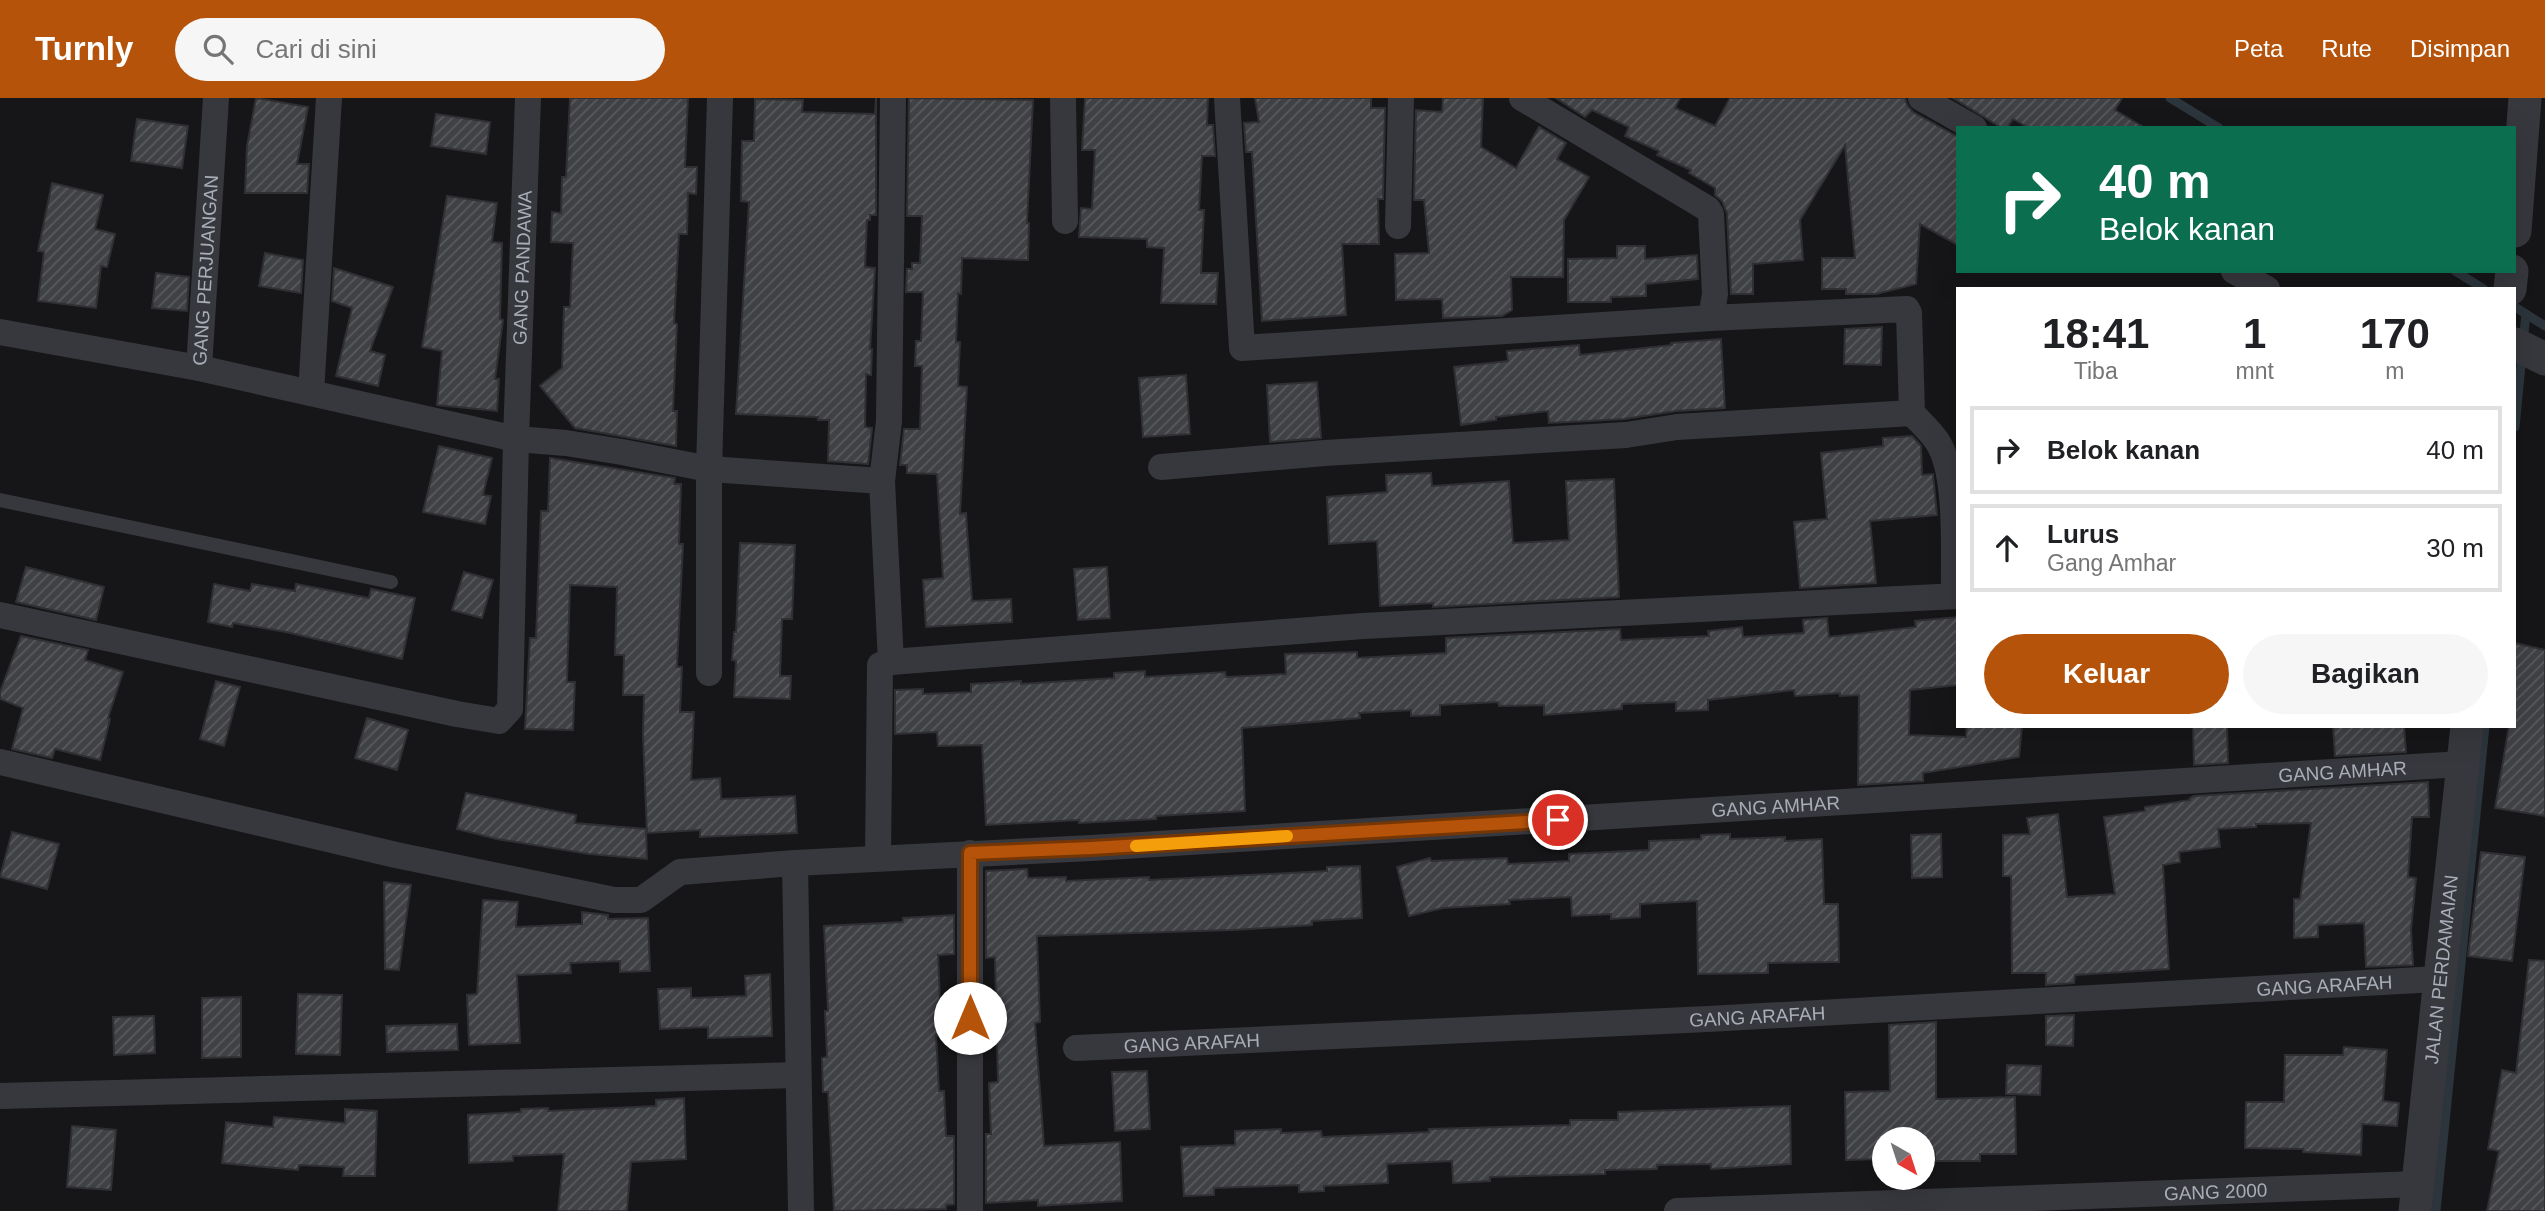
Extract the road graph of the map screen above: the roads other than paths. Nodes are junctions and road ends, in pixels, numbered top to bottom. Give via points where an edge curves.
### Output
1 (216, 98) edge
2 (329, 98) edge
3 (528, 98) edge
4 (720, 98) edge
5 (893, 98) edge
6 (1063, 98) edge
7 (1227, 98) edge
8 (1401, 98) edge
9 (1522, 98) edge
10 (1921, 98) edge
11 (2525, 98) edge
12 (1970, 126) edge
13 (2516, 217) edge
14 (1065, 221) dead end
15 (1398, 226) dead end
16 (2239, 273) edge
17 (2263, 287) edge
18 (1712, 318) junction
19 (0, 332) edge
20 (199, 368) junction
21 (312, 393) junction
22 (1912, 413) junction
23 (516, 439) junction
24 (1161, 467) dead end
25 (709, 469) junction
26 (883, 481) junction
27 (0, 500) edge
28 (391, 582) dead end
29 (1956, 596) edge
30 (0, 615) edge
31 (891, 662) junction
32 (709, 673) dead end
33 (2467, 728) edge
34 (4, 763) edge
35 (2462, 764) junction
36 (970, 853) junction
37 (878, 858) junction
38 (795, 863) junction
39 (2438, 979) junction
40 (1076, 1048) dead end
41 (798, 1075) junction
42 (0, 1096) edge
43 (2416, 1198) edge
44 (801, 1211) edge
45 (970, 1211) edge
46 (1676, 1211) edge

1 - 20 street, GANG PERJUANGAN
2 - 21 street
3 - 23 street, GANG PANDAWA
4 - 25 street
5 - 26 street via 889,421
6 - 14 street
7 - 18 street via 1242,348
8 - 15 street
9 - 18 street via 1708,209 1715,294
10 - 12 street
11 - 13 street
16 - 17 street
18 - 22 street via 1907,309
19 - 20 street, GANG PERJUANGAN
20 - 21 street
21 - 23 street
22 - 24 street
22 - 29 street via 1937,441 1946,460
23 - 25 street
23 - 30 street, GANG PANDAWA via 510,709 499,721
25 - 26 street
25 - 32 street
26 - 31 street
27 - 28 lane
29 - 31 street via 1363,626
31 - 37 street via 880,665
33 - 35 street, JALAN PERDAMAIAN
34 - 38 street, GANG AMHAR via 614,901 641,900 680,872
35 - 36 street, GANG AMHAR
35 - 39 street, JALAN PERDAMAIAN
36 - 37 street, GANG AMHAR
36 - 45 street
37 - 38 street, GANG AMHAR
38 - 41 street
39 - 40 street, GANG ARAFAH
39 - 43 street, JALAN PERDAMAIAN
41 - 42 street
41 - 44 street
43 - 46 street, GANG 2000

